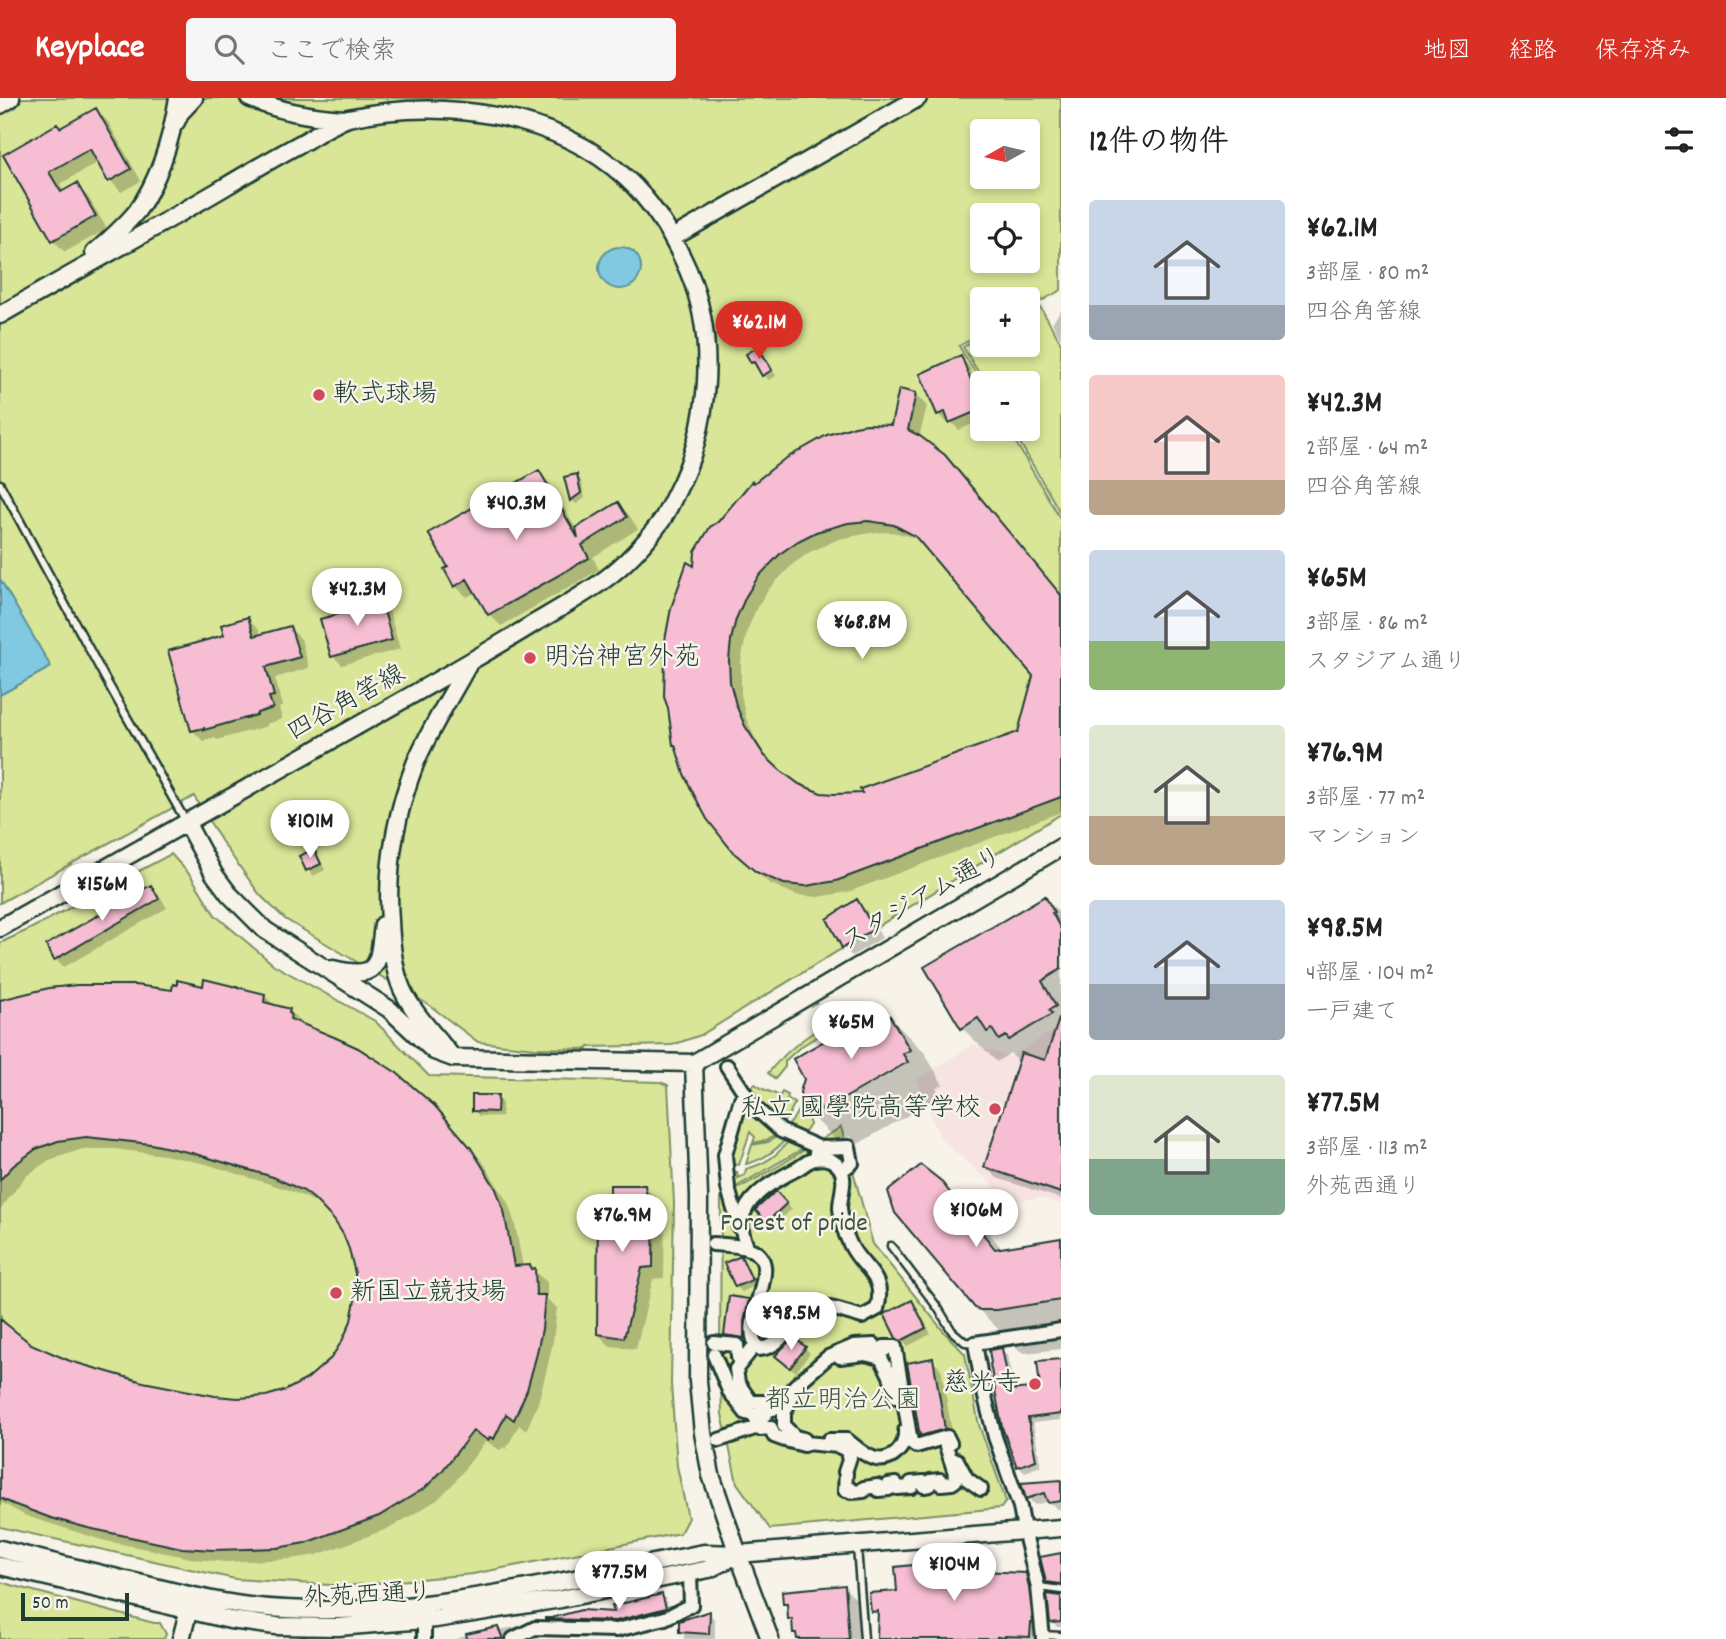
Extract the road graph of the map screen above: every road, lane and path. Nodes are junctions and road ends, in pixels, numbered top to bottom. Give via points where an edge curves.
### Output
1 (10, 98) edge
2 (178, 98) edge
3 (194, 98) edge
4 (249, 98) edge
5 (918, 98) edge
6 (0, 104) edge
7 (345, 119) junction
8 (171, 130) junction
9 (672, 238) junction
10 (69, 276) junction
11 (0, 315) edge
12 (0, 484) edge
13 (469, 663) junction
14 (186, 822) junction
15 (1061, 847) edge
16 (389, 877) junction
17 (0, 928) edge
18 (323, 966) junction
19 (453, 1058) junction
20 (694, 1063) junction
21 (727, 1066) dead end
22 (745, 1093) junction
23 (818, 1154) junction
24 (842, 1170) junction
25 (741, 1234) junction
26 (713, 1244) dead end
27 (891, 1246) dead end
28 (748, 1249) junction
29 (1061, 1330) edge
30 (975, 1343) junction
31 (754, 1353) junction
32 (784, 1396) junction
33 (784, 1419) junction
34 (758, 1421) junction
35 (719, 1440) dead end
36 (948, 1444) junction
37 (903, 1447) junction
38 (862, 1453) junction
39 (847, 1471) dead end
40 (981, 1489) dead end
41 (1061, 1528) edge
42 (1024, 1530) junction
43 (856, 1545) junction
44 (0, 1549) edge
45 (738, 1555) junction
46 (0, 1566) edge
47 (690, 1574) junction
48 (1038, 1587) junction
49 (1061, 1590) edge
50 (190, 1603) junction
51 (424, 1613) junction
52 (338, 1633) edge
53 (568, 1634) edge
54 (1061, 1636) edge
55 (1042, 1637) edge
56 (181, 1639) edge
57 (424, 1639) edge
58 (513, 1639) edge
59 (769, 1639) edge
60 (864, 1639) edge

1 - 6 main road
2 - 8 main road, 四谷角筈線
3 - 8 main road, 四谷角筈線
4 - 7 main road, 四谷角筈線 via 300,114
5 - 9 main road
7 - 9 main road, 四谷角筈線 via 395,107 446,105 499,112 545,127 585,146 624,176 648,201
7 - 10 main road, 四谷角筈線
8 - 10 main road, 四谷角筈線 via 151,187 137,210
9 - 13 main road, 四谷角筈線 via 689,272 705,340 702,412 683,480 664,517 606,579
10 - 11 main road, 四谷角筈線
12 - 14 lane
13 - 14 main road, 四谷角筈線
13 - 16 main road via 416,762 397,822
14 - 17 main road, 四谷角筈線
14 - 18 main road via 214,874 248,914
15 - 20 main road, スタジアム通り
16 - 18 main road via 376,964 359,973
16 - 19 main road via 397,977 415,1010
18 - 19 main road via 389,1009 434,1051
19 - 20 main road
20 - 45 main road via 700,1406 711,1475
21 - 22 street
22 - 23 street via 781,1131
22 - 25 street via 725,1156
23 - 24 street
23 - 24 street via 849,1147 852,1163
23 - 25 street via 754,1199 744,1213
24 - 31 street via 843,1230 877,1282 877,1309 862,1317 808,1308 769,1348
25 - 28 street
26 - 28 street
27 - 30 lane via 952,1331 965,1342
28 - 31 street via 765,1267 752,1334
29 - 30 street
30 - 42 street via 995,1437
31 - 32 street via 736,1369 738,1382 751,1402
31 - 34 street via 738,1357 737,1345 714,1349 729,1391
32 - 33 street
32 - 34 street via 783,1406
32 - 36 street via 828,1357 854,1346 874,1345 877,1352 895,1347 911,1442 916,1446 947,1437
32 - 37 street via 841,1357 865,1354 881,1358 901,1413 906,1435
33 - 34 street
33 - 38 street via 784,1426 795,1437 847,1440
34 - 35 street
34 - 36 street via 759,1429 771,1428 774,1436 785,1440 848,1451 845,1490 851,1492 878,1486 878,1490 889,1489 888,1485 897,1484 897,1488 924,1482 925,1486 940,1480 941,1484 952,1483 956,1476
36 - 37 street
36 - 40 street via 967,1479
37 - 38 street via 878,1460
38 - 39 street
41 - 42 main road, 外苑西通り
42 - 43 main road, 外苑西通り
42 - 48 street
43 - 45 main road, 外苑西通り
43 - 60 lane
44 - 50 main road, 外苑西通り
45 - 47 main road, 外苑西通り
45 - 51 main road, 外苑西通り via 704,1553
45 - 59 main road
46 - 50 main road, 外苑西通り
47 - 51 main road, 外苑西通り via 561,1599
47 - 53 street via 691,1605 665,1618 617,1630
48 - 49 lane
48 - 55 street
50 - 51 main road, 外苑西通り
50 - 52 main road, 外苑西通り via 251,1623
50 - 56 main road
51 - 52 main road, 外苑西通り
51 - 57 street
53 - 58 street via 535,1628
54 - 55 lane

